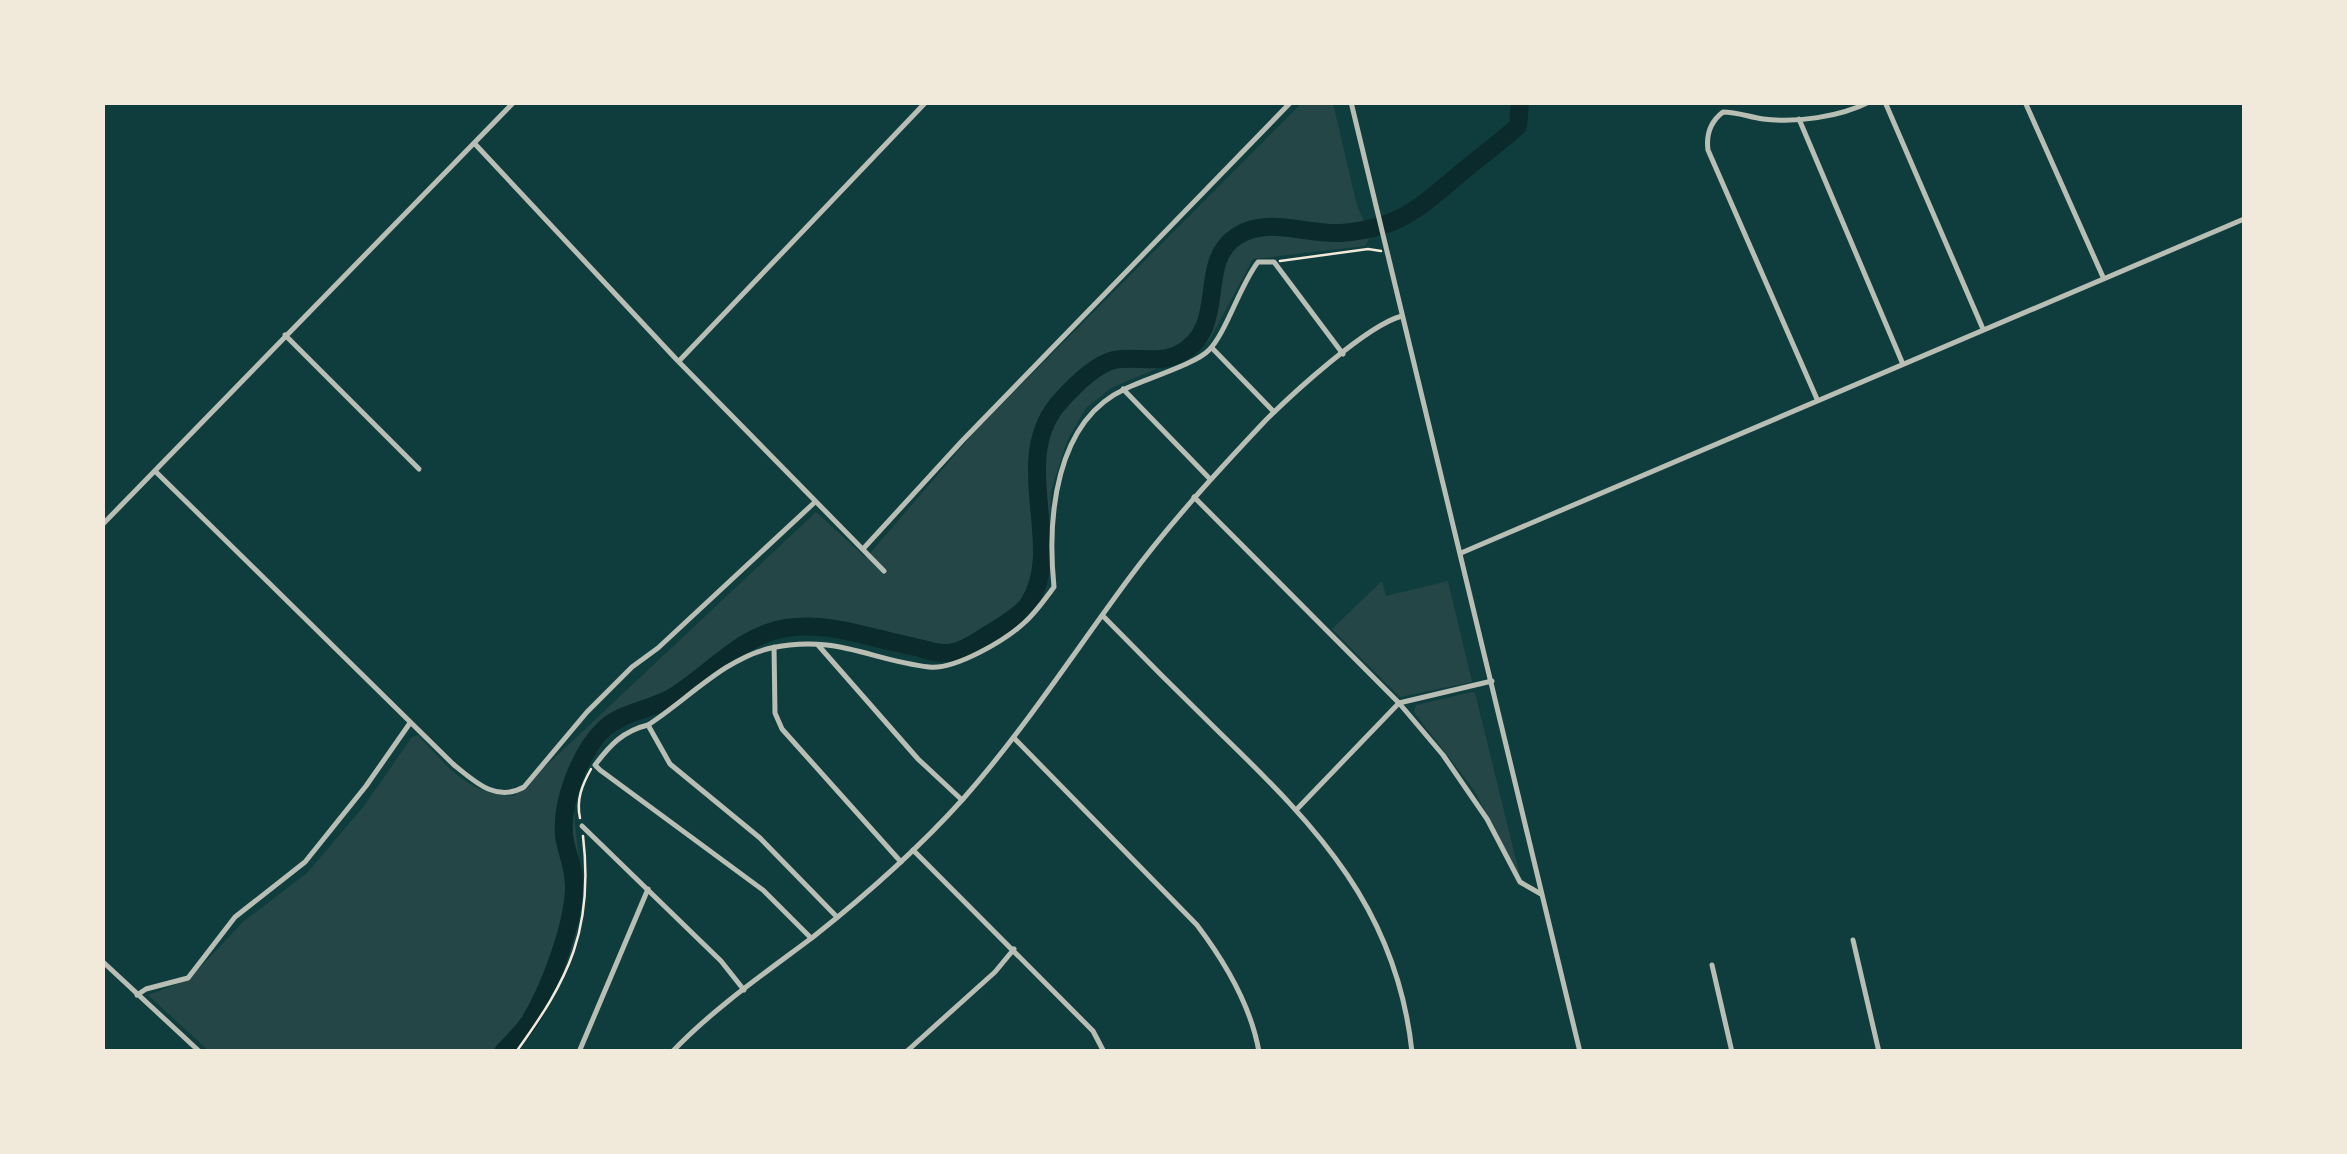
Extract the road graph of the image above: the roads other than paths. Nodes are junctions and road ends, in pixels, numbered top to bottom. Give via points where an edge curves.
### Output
1 (514, 102) edge
2 (926, 102) edge
3 (1292, 102) edge
4 (1351, 102) edge
5 (1869, 102) edge
6 (1885, 102) edge
7 (2025, 102) edge
8 (1799, 119) junction
9 (475, 144) junction
10 (2244, 219) edge
11 (2103, 277) junction
12 (1402, 316) junction
13 (1983, 329) junction
14 (285, 335) junction
15 (1212, 348) junction
16 (1344, 354) junction
17 (679, 361) junction
18 (1902, 362) junction
19 (1123, 389) junction
20 (1817, 399) junction
21 (1274, 412) junction
22 (419, 469) dead end
23 (154, 471) junction
24 (1210, 479) junction
25 (1194, 497) junction
26 (815, 502) junction
27 (102, 525) edge
28 (863, 549) junction
29 (1460, 552) junction
30 (884, 571) dead end
31 (1103, 616) junction
32 (816, 643) junction
33 (774, 648) junction
34 (1492, 681) junction
35 (1399, 703) junction
36 (410, 723) junction
37 (648, 725) junction
38 (1014, 738) junction
39 (962, 800) junction
40 (1297, 808) junction
41 (582, 826) road end
42 (913, 850) junction
43 (901, 862) junction
44 (648, 889) junction
45 (1543, 895) junction
46 (837, 918) junction
47 (811, 938) junction
48 (1853, 940) dead end
49 (1014, 949) junction
50 (102, 961) edge
51 (1712, 965) dead end
52 (744, 990) junction
53 (137, 995) junction
54 (200, 1052) edge
55 (579, 1052) edge
56 (672, 1052) edge
57 (906, 1052) edge
58 (1104, 1052) edge
59 (1259, 1052) edge
60 (1412, 1052) edge
61 (1580, 1052) edge
62 (1732, 1052) edge
63 (1880, 1052) edge

1 - 9 street
2 - 17 street
3 - 28 street
4 - 12 street
5 - 8 street
6 - 13 street
7 - 11 street
8 - 18 street
8 - 20 street via 1723,112 1706,138
9 - 14 street
9 - 17 street
10 - 11 street
11 - 13 street
12 - 16 street via 1380,324
12 - 29 street
13 - 18 street
14 - 22 street
14 - 23 street
15 - 16 street via 1262,260 1274,262
15 - 19 street
15 - 21 street
16 - 21 street
17 - 26 street
18 - 20 street
19 - 24 street
19 - 32 street via 1092,410 1071,446 1053,515 1054,587 1020,626 948,666
20 - 29 street
21 - 24 street
23 - 27 street
23 - 36 street
24 - 25 street
25 - 31 street
25 - 35 street
26 - 28 street
26 - 36 street via 632,666 518,791 479,785
28 - 30 street
29 - 34 street
31 - 38 street
31 - 40 street
32 - 33 street
32 - 39 street
33 - 37 street via 745,657
33 - 43 street via 782,729
34 - 35 street
34 - 45 street
35 - 40 street
35 - 45 street via 1488,820 1520,882
36 - 53 street via 305,862 236,917 188,978
37 - 46 street via 670,764 760,838
37 - 47 street via 621,736 595,765 764,890
38 - 39 street
38 - 59 street via 1220,955
39 - 42 street
40 - 60 street via 1355,885 1379,932 1401,981
41 - 44 street
42 - 43 street
42 - 49 street
43 - 46 street
44 - 52 street
44 - 55 street
45 - 61 street
46 - 47 street
47 - 52 street
48 - 63 street
49 - 57 street
49 - 58 street via 1093,1031
50 - 53 street
51 - 62 street
52 - 56 street
53 - 54 street

